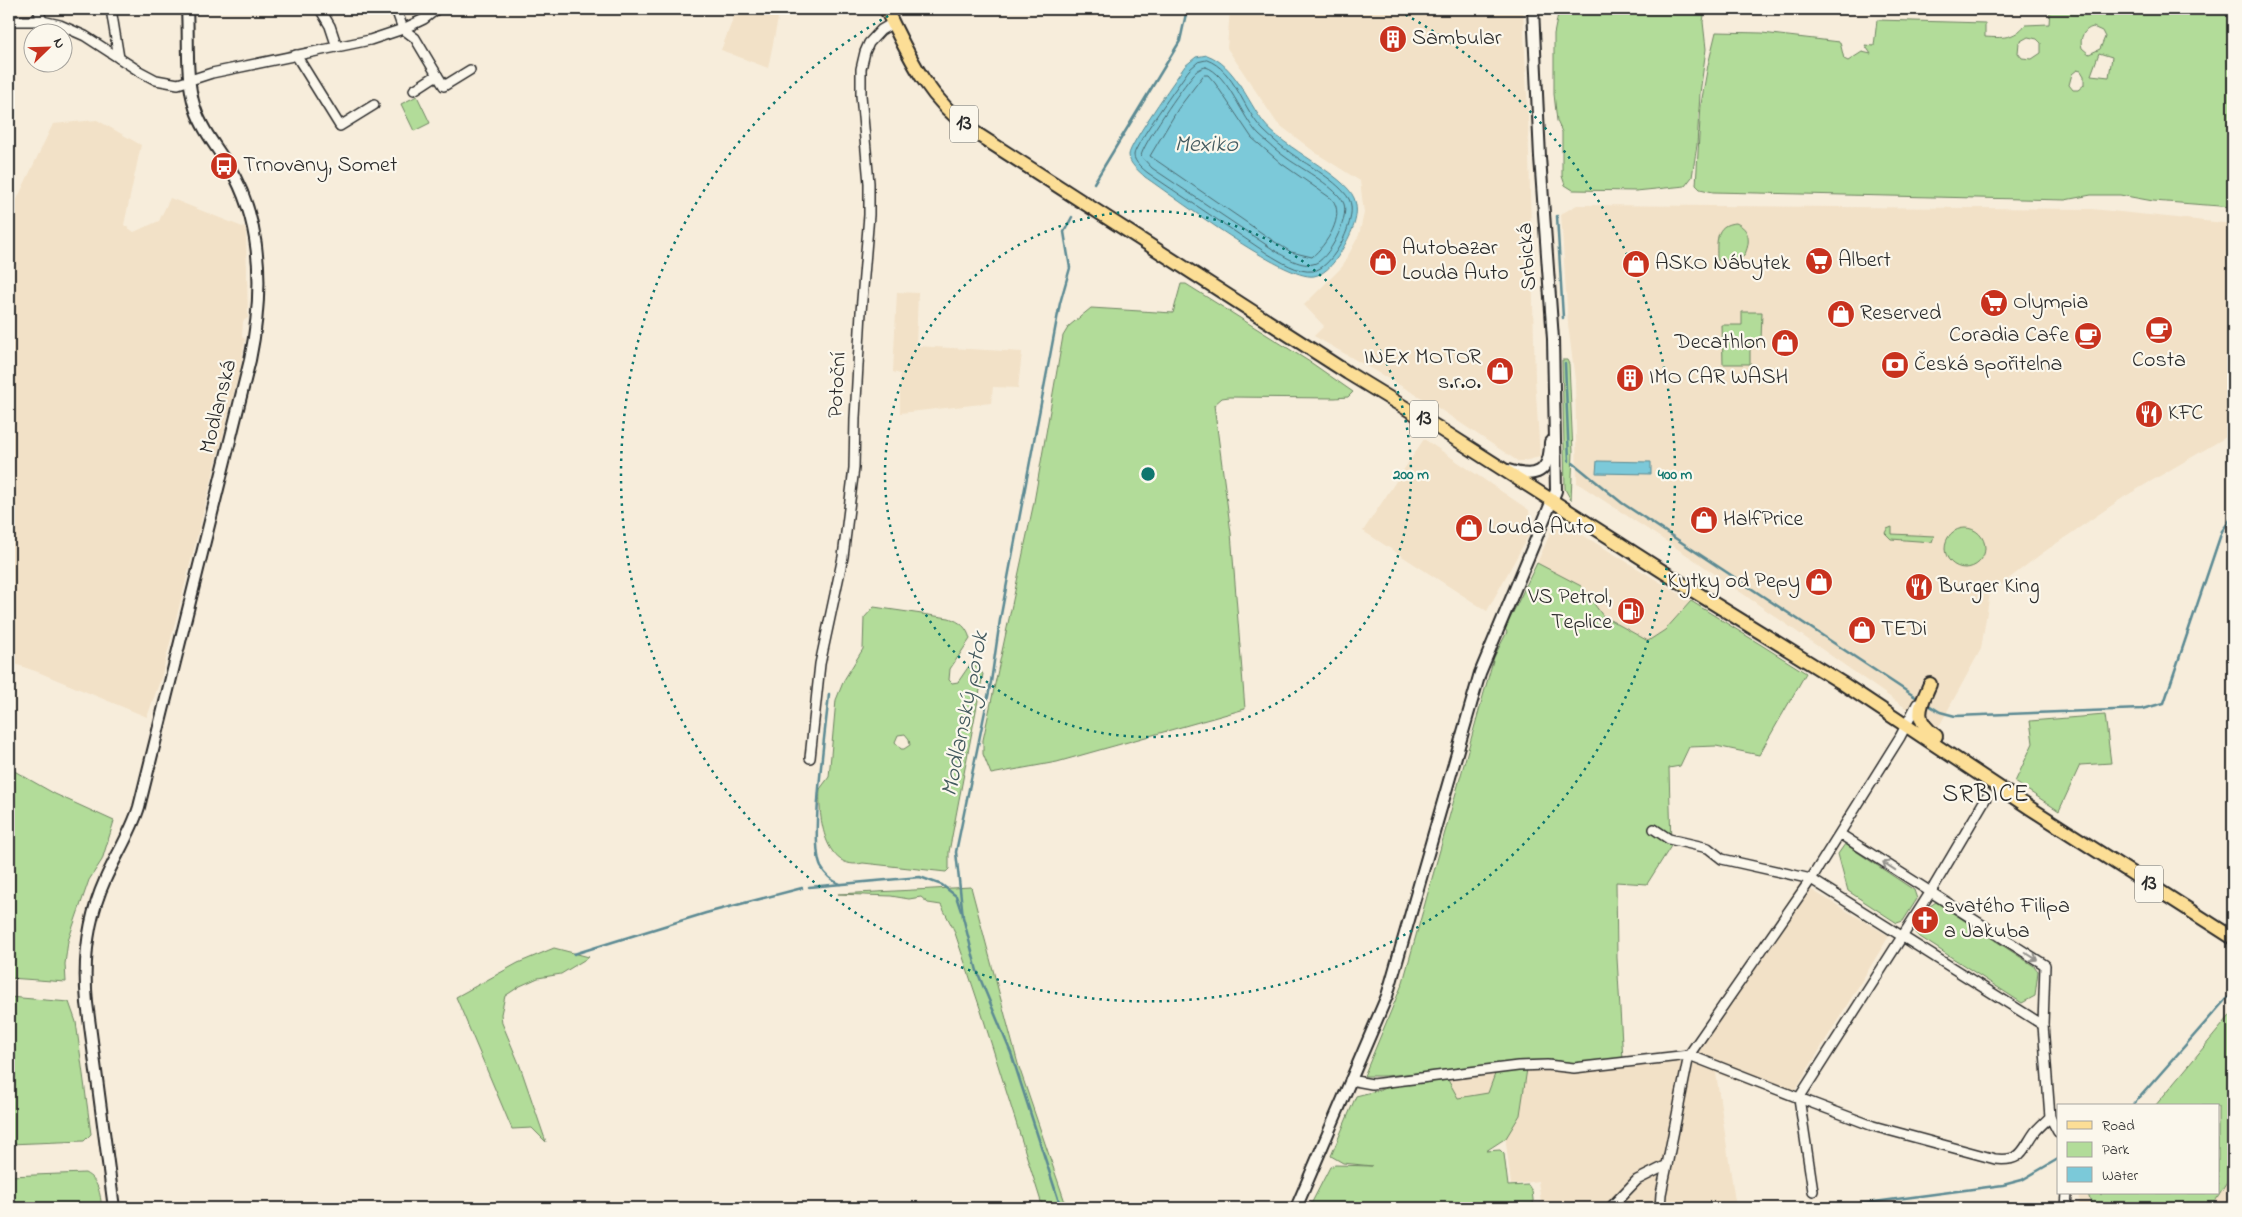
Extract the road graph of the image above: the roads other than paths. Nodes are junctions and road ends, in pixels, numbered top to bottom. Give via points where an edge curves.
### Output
1 (38, 9) edge
2 (111, 9) edge
3 (187, 9) edge
4 (320, 9) edge
5 (396, 9) edge
6 (437, 9) edge
7 (886, 9) edge
8 (1533, 9) edge
9 (9, 21) edge
10 (42, 21) junction
11 (893, 23) junction
12 (403, 29) junction
13 (337, 48) junction
14 (296, 55) junction
15 (119, 58) junction
16 (470, 70) dead end
17 (437, 75) junction
18 (190, 81) junction
19 (414, 90) dead end
20 (374, 105) dead end
21 (1556, 415) junction
22 (1499, 467) junction
23 (1553, 502) junction
24 (1930, 684) dead end
25 (1917, 704) dead end
26 (1906, 724) junction
27 (810, 758) dead end
28 (2000, 787) junction
29 (1986, 798) dead end
30 (1654, 829) dead end
31 (1840, 834) junction
32 (1810, 879) junction
33 (1930, 893) junction
34 (1903, 936) junction
35 (2233, 938) edge
36 (2043, 1025) junction
37 (1689, 1055) junction
38 (1350, 1080) junction
39 (1799, 1098) junction
40 (2050, 1117) junction
41 (2057, 1130) edge
42 (1667, 1165) junction
43 (1813, 1191) dead end
44 (2067, 1194) edge
45 (114, 1208) edge
46 (1296, 1208) edge
47 (1610, 1208) edge
48 (1660, 1208) edge
49 (2066, 1208) edge

1 - 10 street
2 - 15 street
3 - 18 street, Modlanská
4 - 13 street
5 - 12 street
6 - 12 street
7 - 11 main road, 13
8 - 21 street, Srbická
9 - 10 street
10 - 15 street via 73,30
11 - 22 main road, 13 via 916,71 933,96 965,125
11 - 27 street, Potoční via 872,38 861,69 869,215 860,322 854,468 843,557 820,664
12 - 13 street
12 - 17 street via 415,38
13 - 14 street
14 - 18 street via 199,76
14 - 20 street via 340,126
15 - 18 street via 156,80 178,84
16 - 17 street via 444,86
17 - 19 street
18 - 45 street, Modlanská via 198,117 235,178 248,209 257,256 257,305 250,360 136,819 96,905 86,963 87,1003
21 - 22 street via 1550,430 1549,461 1545,467 1527,474
21 - 23 street, Srbická via 1557,486
22 - 23 main road, 13
23 - 26 main road, 13
23 - 38 street, Srbická via 1480,673 1395,972 1381,1013
24 - 28 main road via 1920,713 1923,724 1975,763
25 - 26 street
26 - 28 main road, 13
26 - 31 street
28 - 35 main road, 13
29 - 33 street
30 - 32 street via 1669,839 1708,848 1722,859
31 - 32 street
33 -> 31 street
32 - 34 street
32 - 37 street
33 - 34 street
33 -> 36 street via 2045,965
34 - 36 street
34 - 39 street
36 - 40 street
37 - 38 street via 1574,1068 1518,1066 1372,1084
37 - 39 street
37 - 42 street
38 - 46 street, Srbická
39 - 40 street via 1873,1126 2007,1160 2022,1154
39 - 43 street
40 - 41 street
42 - 47 street via 1637,1180
42 - 48 street
44 - 49 street

